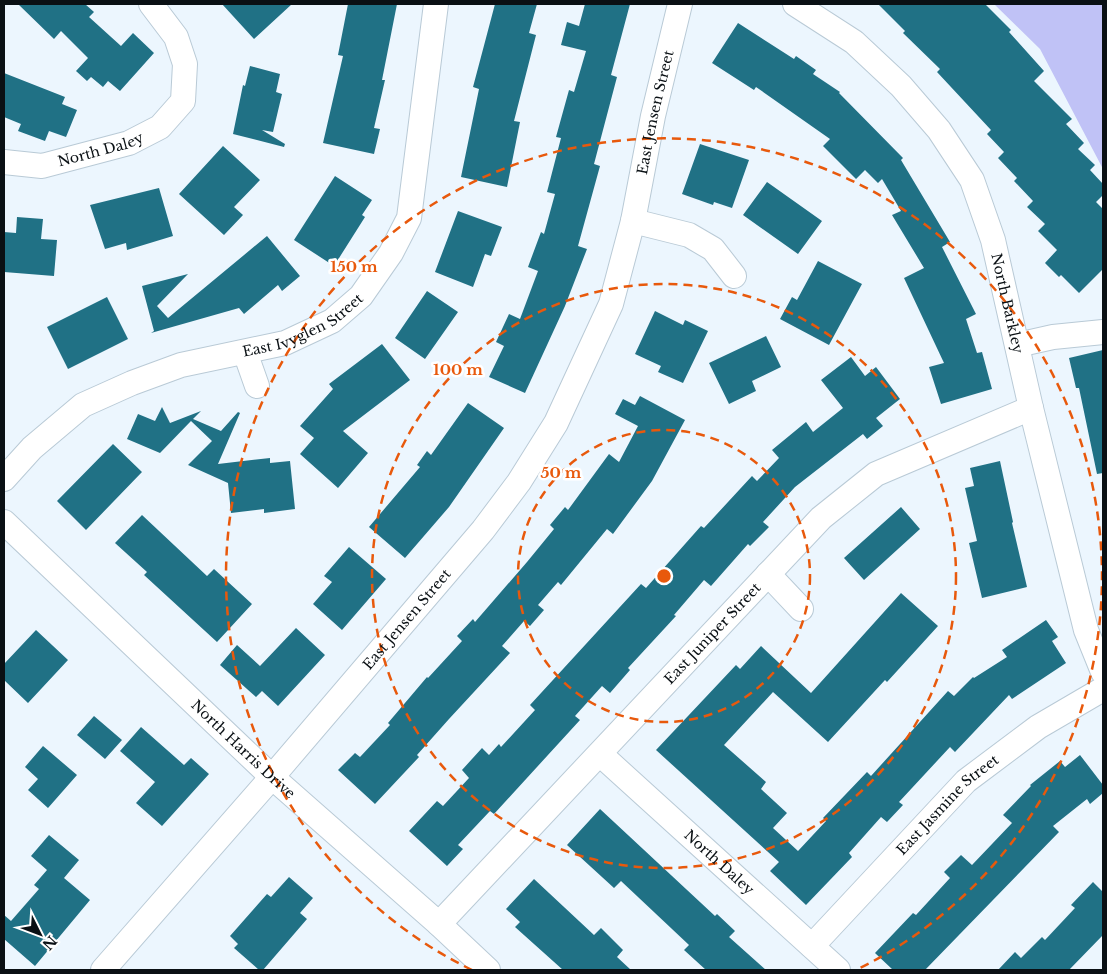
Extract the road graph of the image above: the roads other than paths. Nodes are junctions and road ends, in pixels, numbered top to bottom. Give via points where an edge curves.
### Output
1 (151, 4) edge
2 (436, 4) edge
3 (680, 4) edge
4 (795, 4) edge
5 (4, 162) edge
6 (633, 222) junction
7 (734, 276) dead end
8 (1103, 332) edge
9 (1017, 345) junction
10 (245, 352) junction
11 (257, 386) dead end
12 (1031, 408) junction
13 (4, 479) edge
14 (4, 522) edge
15 (768, 574) junction
16 (801, 609) dead end
17 (1103, 672) edge
18 (1103, 689) edge
19 (600, 754) junction
20 (272, 778) junction
21 (439, 924) junction
22 (812, 946) junction
23 (103, 970) edge
24 (488, 970) edge
25 (838, 970) edge

1 - 5 street, North Daley via 176,37 185,64 183,101 160,127 130,143 42,166
2 - 10 street, East Ivyglen Street via 409,218 391,253 360,296 332,321 285,343
3 - 6 street, East Jensen Street via 653,116
4 - 9 street, North Barkley via 854,42 901,86 939,130 972,180 993,240
6 - 7 street via 689,235 714,249
6 - 20 street, East Jensen Street via 611,304 556,423 519,482 483,530
8 - 9 street via 1053,337
9 - 12 street, North Barkley
10 - 11 street
10 - 13 street, East Ivyglen Street via 181,366 132,382 83,405 32,448
12 - 15 street, East Juniper Street via 876,474 820,518
12 - 17 street, North Barkley via 1086,630
14 - 20 street, North Harris Drive
15 - 16 street
15 - 19 street, East Juniper Street
18 - 22 street, East Jasmine Street via 1038,728 966,781
19 - 21 street, East Juniper Street
19 - 22 street, North Daley
20 - 21 street, North Harris Drive
20 - 23 street, East Jensen Street
21 - 24 street, North Harris Drive
22 - 25 street, North Daley

